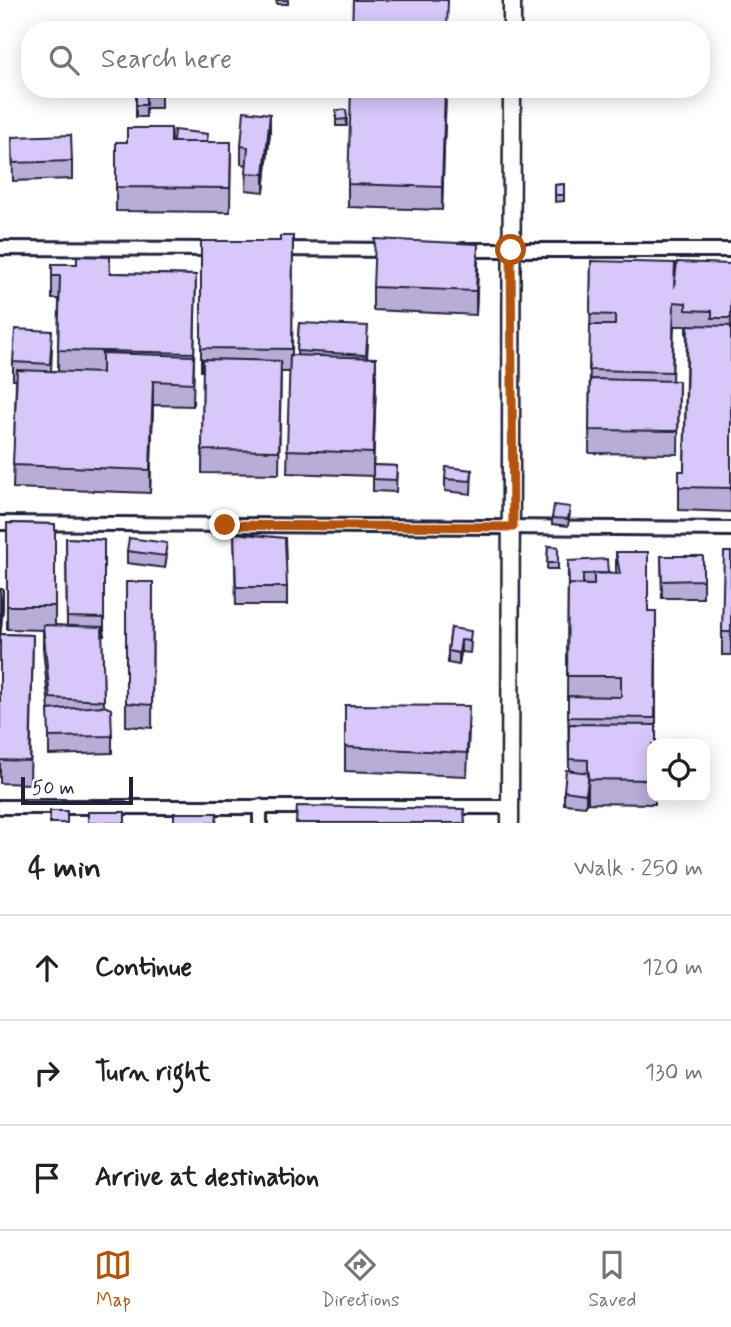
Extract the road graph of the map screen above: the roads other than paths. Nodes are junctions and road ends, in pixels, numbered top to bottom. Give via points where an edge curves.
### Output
1 (512, 0) edge
2 (512, 21) edge
3 (512, 98) edge
4 (0, 248) edge
5 (235, 249) edge
6 (263, 249) edge
7 (401, 250) edge
8 (442, 250) edge
9 (511, 250) junction
10 (731, 250) edge
11 (0, 523) edge
12 (513, 527) junction
13 (731, 529) edge
14 (260, 806) junction
15 (0, 807) edge
16 (510, 815) edge
17 (260, 823) edge

1 - 2 street
3 - 9 street
4 - 5 street
6 - 7 street
8 - 9 street
9 - 10 street
9 - 12 street
11 - 12 street
12 - 13 street
12 - 16 street
14 - 15 street
14 - 16 street
14 - 17 street

